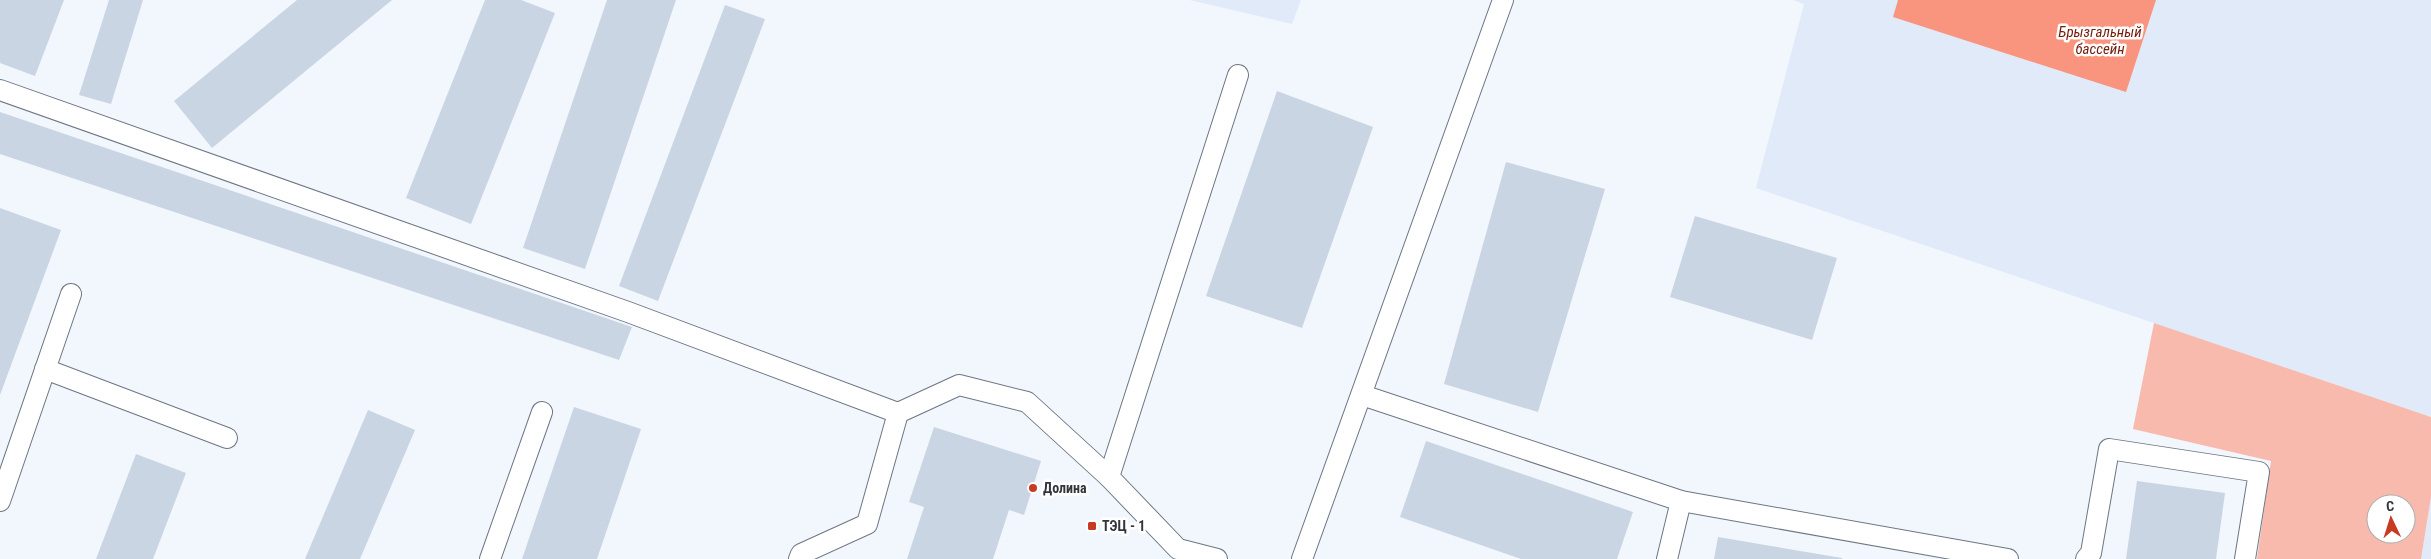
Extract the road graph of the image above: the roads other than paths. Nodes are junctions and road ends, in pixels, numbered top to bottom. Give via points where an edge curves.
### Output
1 (1504, 0) edge
2 (1238, 76) dead end
3 (0, 90) edge
4 (71, 294) dead end
5 (45, 369) junction
6 (1362, 395) junction
7 (542, 412) dead end
8 (898, 413) junction
9 (227, 438) dead end
10 (1108, 477) junction
11 (0, 501) edge
12 (1681, 501) junction
13 (490, 559) edge
14 (799, 559) edge
15 (1217, 559) edge
16 (1302, 559) edge
17 (1667, 559) edge
18 (2008, 559) edge
19 (2086, 559) edge
20 (2245, 559) edge

1 - 6 lane
2 - 10 lane
3 - 8 lane via 618,308
4 - 5 lane
5 - 9 lane
5 - 11 lane
6 - 12 lane
6 - 16 lane
7 - 13 lane
8 - 10 lane via 959,385 1027,402
8 - 14 lane via 867,524 801,554
10 - 15 lane via 1178,548
12 - 17 lane
12 - 18 lane
19 - 20 lane via 2091,553 2109,449 2259,472

